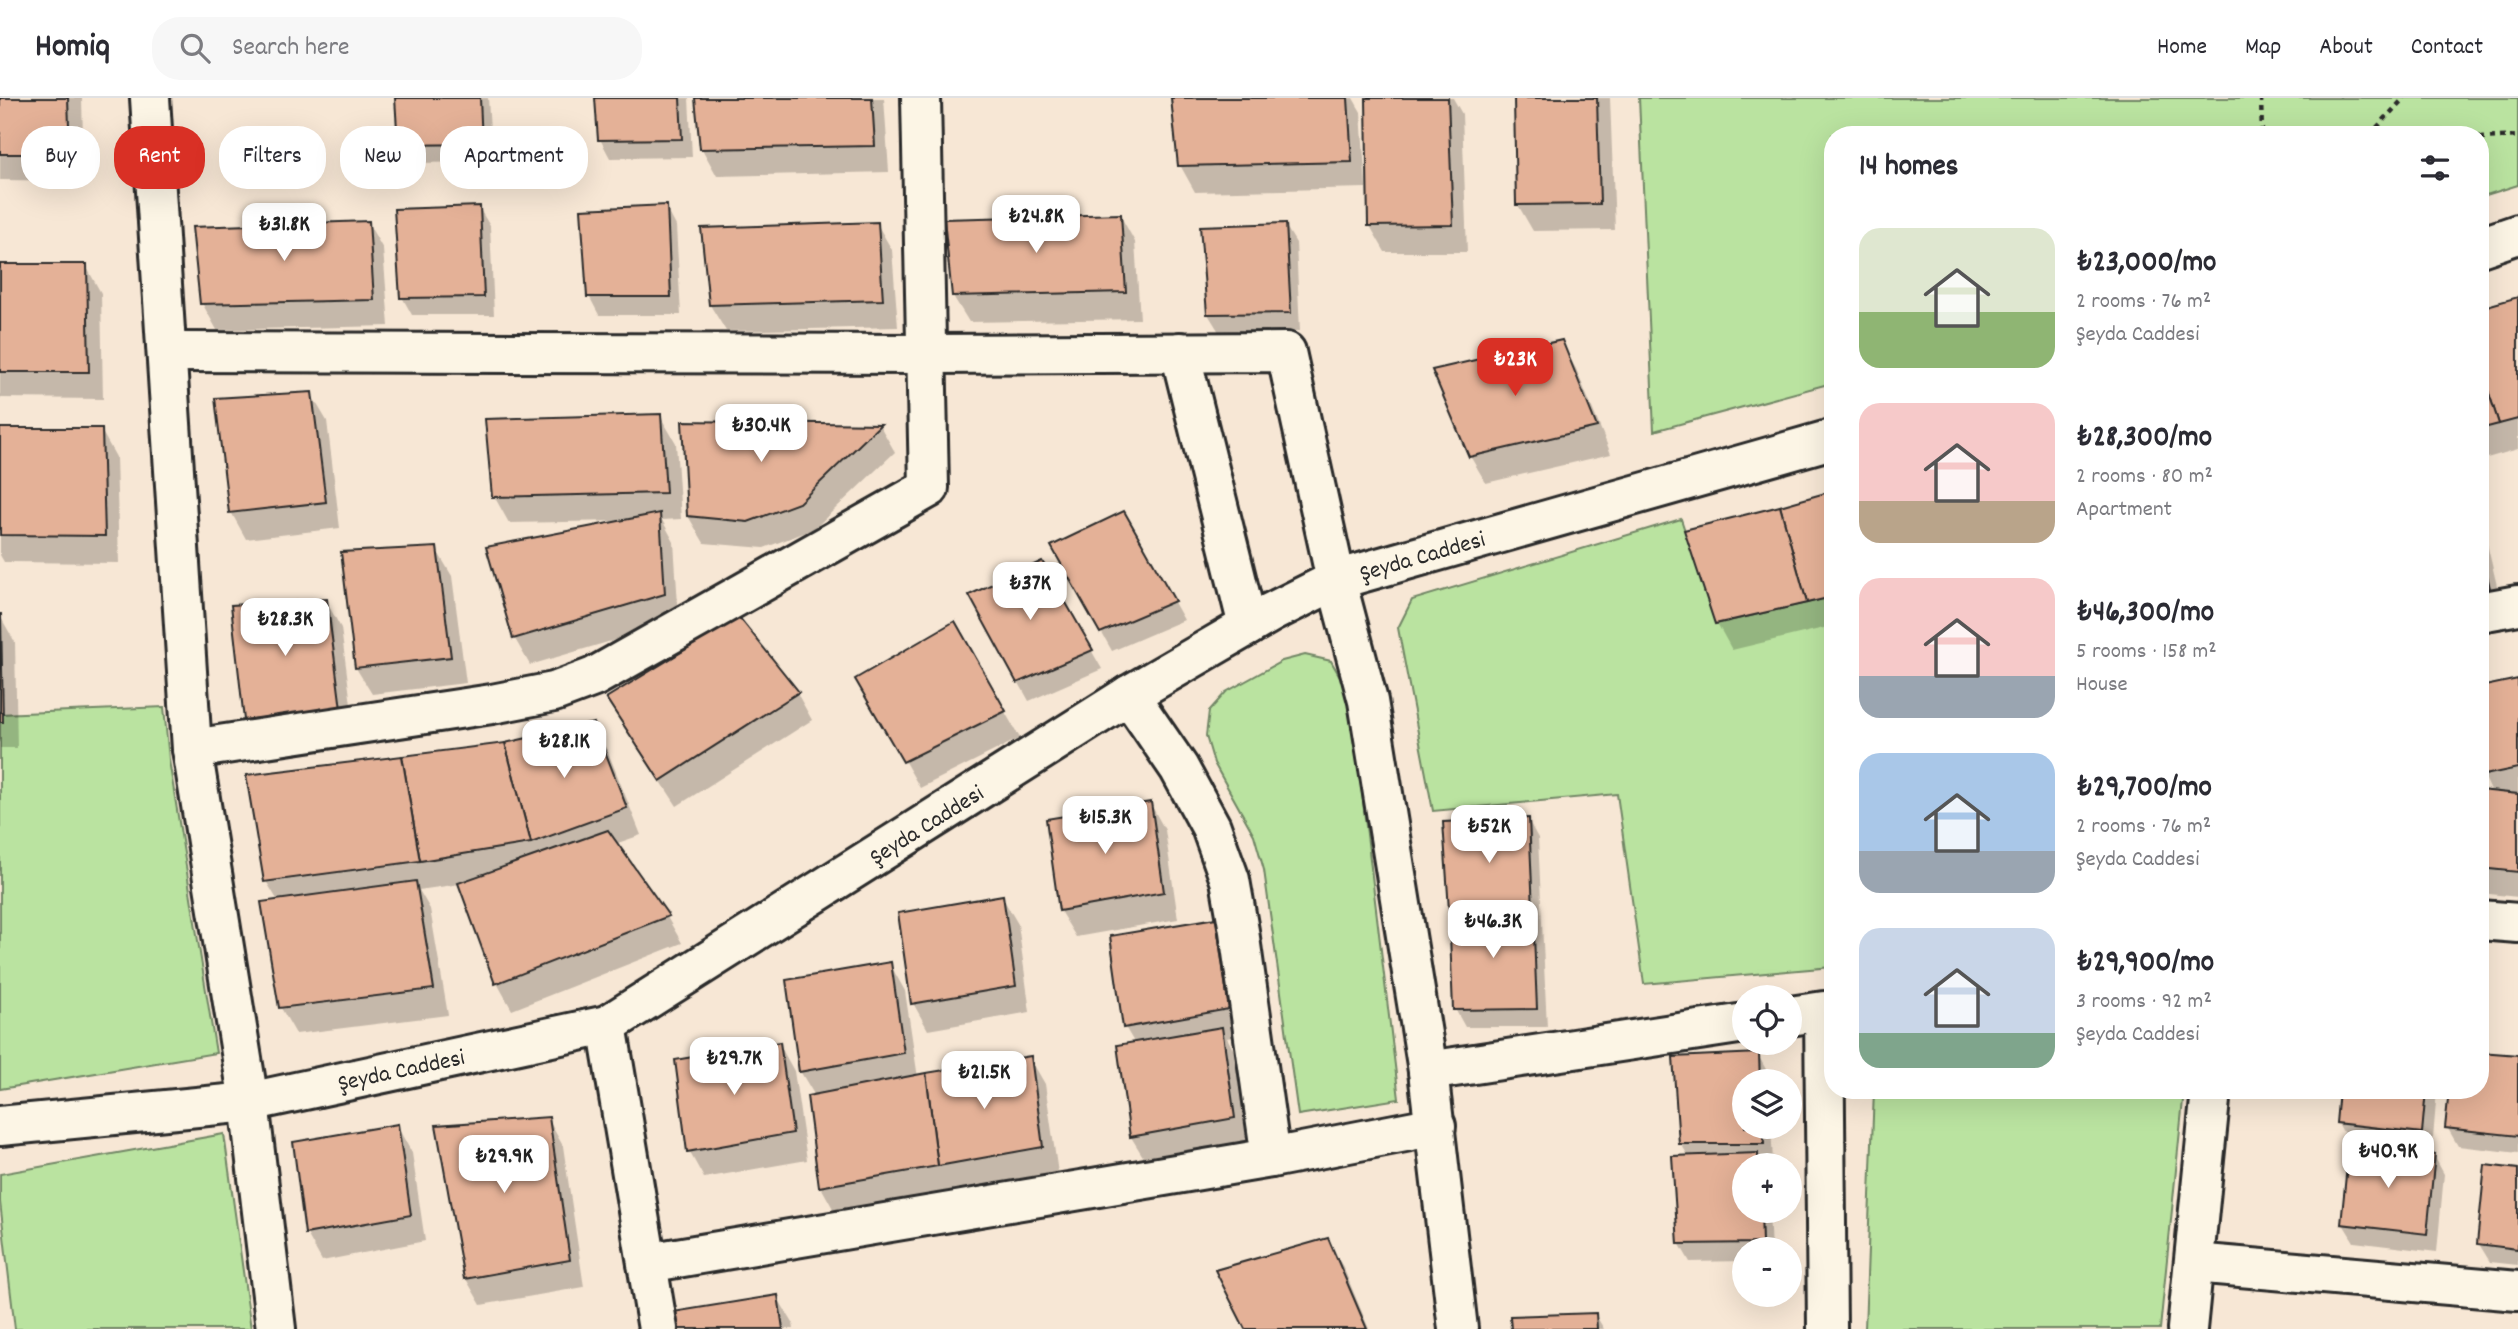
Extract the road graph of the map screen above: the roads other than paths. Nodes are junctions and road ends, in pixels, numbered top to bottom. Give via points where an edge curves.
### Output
1 (150, 98) edge
2 (922, 98) edge
3 (2518, 234) edge
4 (2489, 244) edge
5 (167, 352) junction
6 (1180, 352) junction
7 (928, 354) junction
8 (1824, 441) edge
9 (1336, 580) junction
10 (2518, 605) edge
11 (2489, 610) edge
12 (1248, 626) junction
13 (1129, 695) junction
14 (192, 749) junction
15 (2489, 921) edge
16 (2518, 923) edge
17 (1815, 1013) edge
18 (607, 1025) junction
19 (1732, 1025) edge
20 (1428, 1071) junction
21 (2210, 1099) edge
22 (249, 1102) junction
23 (0, 1126) edge
24 (1436, 1126) junction
25 (1271, 1158) junction
26 (647, 1263) junction
27 (2194, 1263) junction
28 (2518, 1291) edge
29 (276, 1329) edge
30 (658, 1329) edge
31 (1458, 1329) edge
32 (1827, 1329) edge
33 (2187, 1329) edge

1 - 5 street
2 - 7 street
3 - 4 street
5 - 7 street
5 - 14 street
6 - 7 street
6 - 9 street via 1286,352
6 - 12 street
7 - 14 street via 929,488 594,677 554,692 492,704
8 - 9 street, Şeyda Caddesi
9 - 12 street, Şeyda Caddesi
9 - 20 street via 1368,701
10 - 11 street
12 - 13 street, Şeyda Caddesi
13 - 18 street, Şeyda Caddesi
13 - 25 street via 1211,827 1230,880
14 - 22 street
15 - 16 street
17 - 32 street
18 - 22 street, Şeyda Caddesi
18 - 26 street
19 - 20 street
20 - 24 street
21 - 27 street
22 - 23 street, Şeyda Caddesi
22 - 29 street
24 - 25 street
24 - 31 street
25 - 26 street
26 - 30 street
27 - 28 street
27 - 33 street

